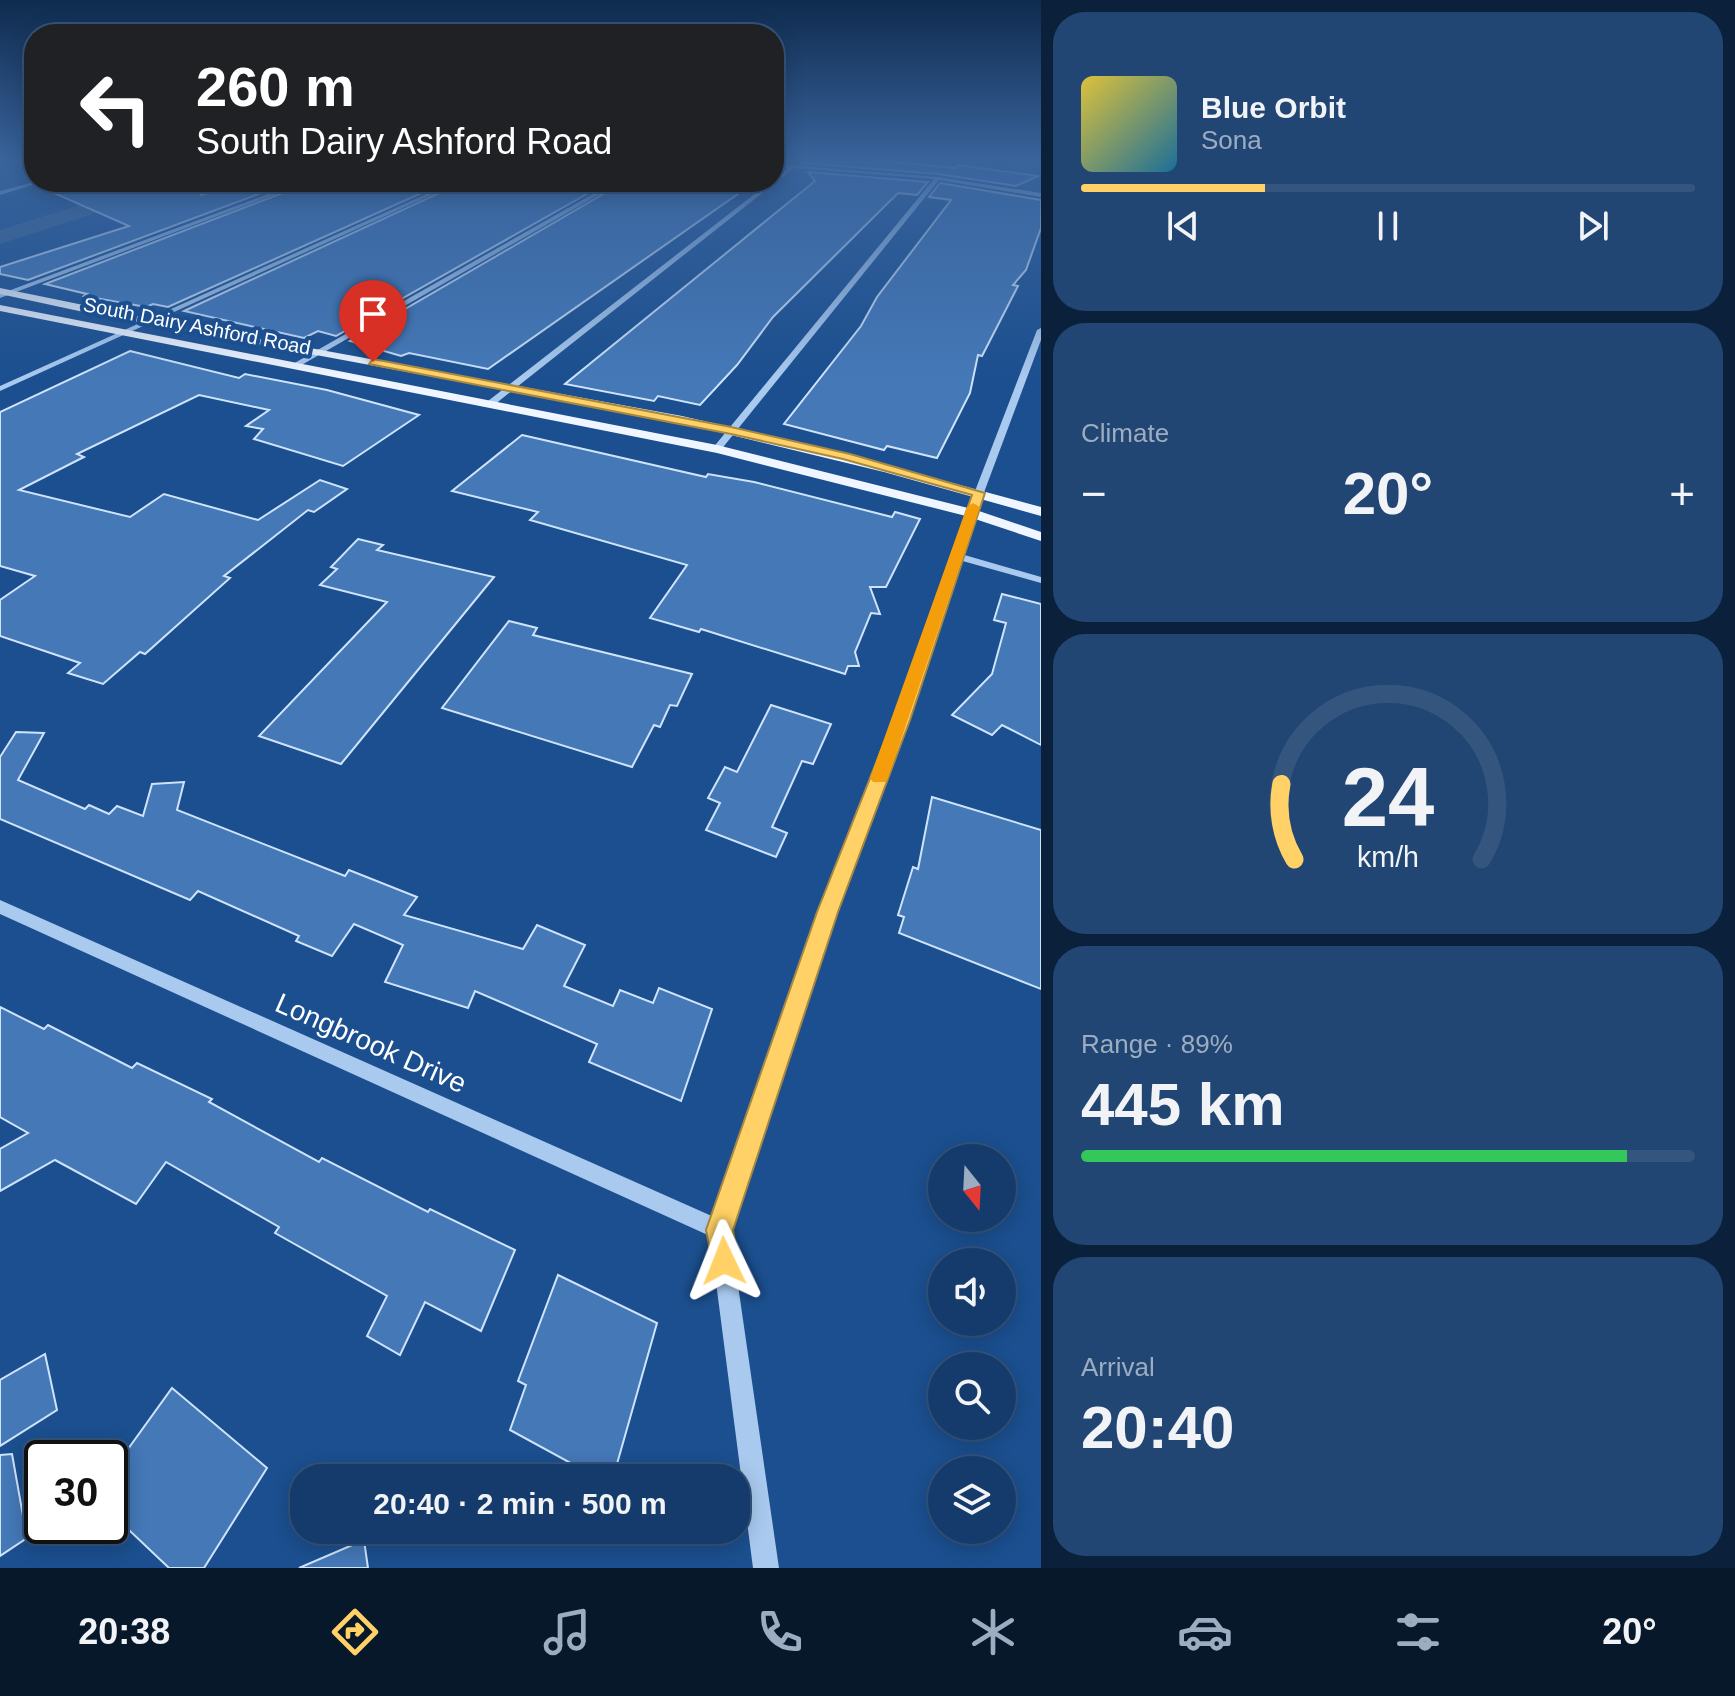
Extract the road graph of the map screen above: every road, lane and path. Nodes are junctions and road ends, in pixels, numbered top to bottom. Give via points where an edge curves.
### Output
1 (171, 231) edge
2 (349, 231) edge
3 (532, 231) edge
4 (711, 231) edge
5 (894, 231) edge
6 (3, 293) edge
7 (0, 308) edge
8 (149, 322) junction
9 (1041, 330) edge
10 (125, 333) junction
11 (319, 352) junction
12 (295, 365) junction
13 (512, 387) junction
14 (0, 389) edge
15 (491, 403) junction
16 (731, 431) junction
17 (717, 449) junction
18 (979, 493) junction
19 (1041, 512) edge
20 (971, 513) junction
21 (1041, 537) edge
22 (955, 556) junction
23 (1041, 580) edge
24 (0, 907) edge
25 (720, 1230) junction
26 (766, 1568) edge

1 - 6 street
2 - 8 street
3 - 11 street
4 - 13 street
5 - 16 street
6 - 8 main road, South Dairy Ashford Road
7 - 10 main road, South Dairy Ashford Road
8 - 10 street
8 - 11 main road, South Dairy Ashford Road
9 - 18 street
10 - 12 main road, South Dairy Ashford Road
10 - 14 street
11 - 12 street
11 - 13 main road, South Dairy Ashford Road
12 - 15 main road, South Dairy Ashford Road
13 - 15 street
13 - 16 main road, South Dairy Ashford Road
15 - 17 main road, South Dairy Ashford Road
16 - 17 street
16 - 18 main road, South Dairy Ashford Road
17 - 20 main road, South Dairy Ashford Road
18 - 19 main road, South Dairy Ashford Road
18 - 20 street
20 - 21 main road, South Dairy Ashford Road
20 - 22 street
22 - 23 street
22 - 25 street
24 - 25 street, Longbrook Drive
25 - 26 street

